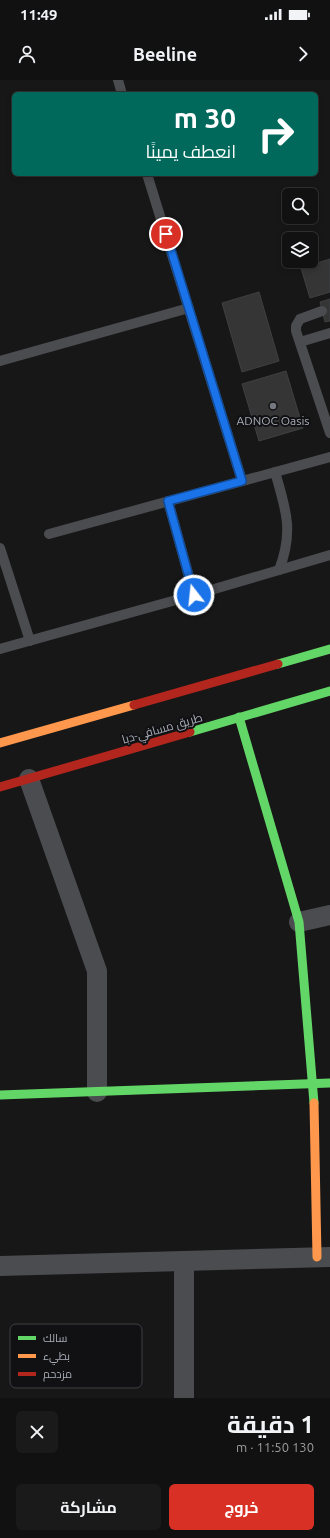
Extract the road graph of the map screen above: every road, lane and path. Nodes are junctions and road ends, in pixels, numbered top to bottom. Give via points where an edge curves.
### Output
1 (118, 80) edge
2 (121, 92) edge
3 (148, 176) edge
4 (189, 308) junction
5 (322, 311) dead end
6 (330, 333) edge
7 (300, 342) junction
8 (0, 361) edge
9 (330, 433) edge
10 (330, 457) edge
11 (275, 472) junction
12 (242, 481) junction
13 (168, 501) junction
14 (49, 534) dead end
15 (0, 548) edge
16 (330, 555) edge
17 (279, 570) junction
18 (194, 595) junction
19 (30, 641) junction
20 (0, 649) edge
21 (330, 649) edge
22 (330, 691) edge
23 (239, 717) junction
24 (0, 743) edge
25 (29, 779) junction
26 (0, 787) edge
27 (330, 915) edge
28 (299, 922) junction
29 (330, 1083) edge
30 (314, 1085) junction
31 (97, 1092) junction
32 (0, 1095) edge
33 (324, 1257) edge
34 (184, 1262) junction
35 (0, 1266) edge
36 (184, 1398) edge

1 - 2 lane
3 - 4 lane
4 - 8 lane
4 - 12 lane
5 - 7 lane via 303,317 298,322 296,331
6 - 7 lane
7 - 9 lane
10 - 11 lane
11 - 12 lane
11 - 17 lane via 288,522 288,538
12 - 13 lane
13 - 14 lane
13 - 18 lane
15 - 19 lane
16 - 17 lane
17 - 18 lane
18 - 19 lane
19 - 20 lane
21 - 24 main road
22 - 23 main road, طريق مسافي-دبا
23 - 25 main road, طريق مسافي-دبا
23 - 28 main road
25 - 26 main road, طريق مسافي-دبا
25 - 31 street via 97,971
27 - 28 street
28 - 30 main road
29 - 30 main road
30 - 31 main road
30 - 33 main road
31 - 32 main road
33 - 34 street
34 - 35 street
34 - 36 street

